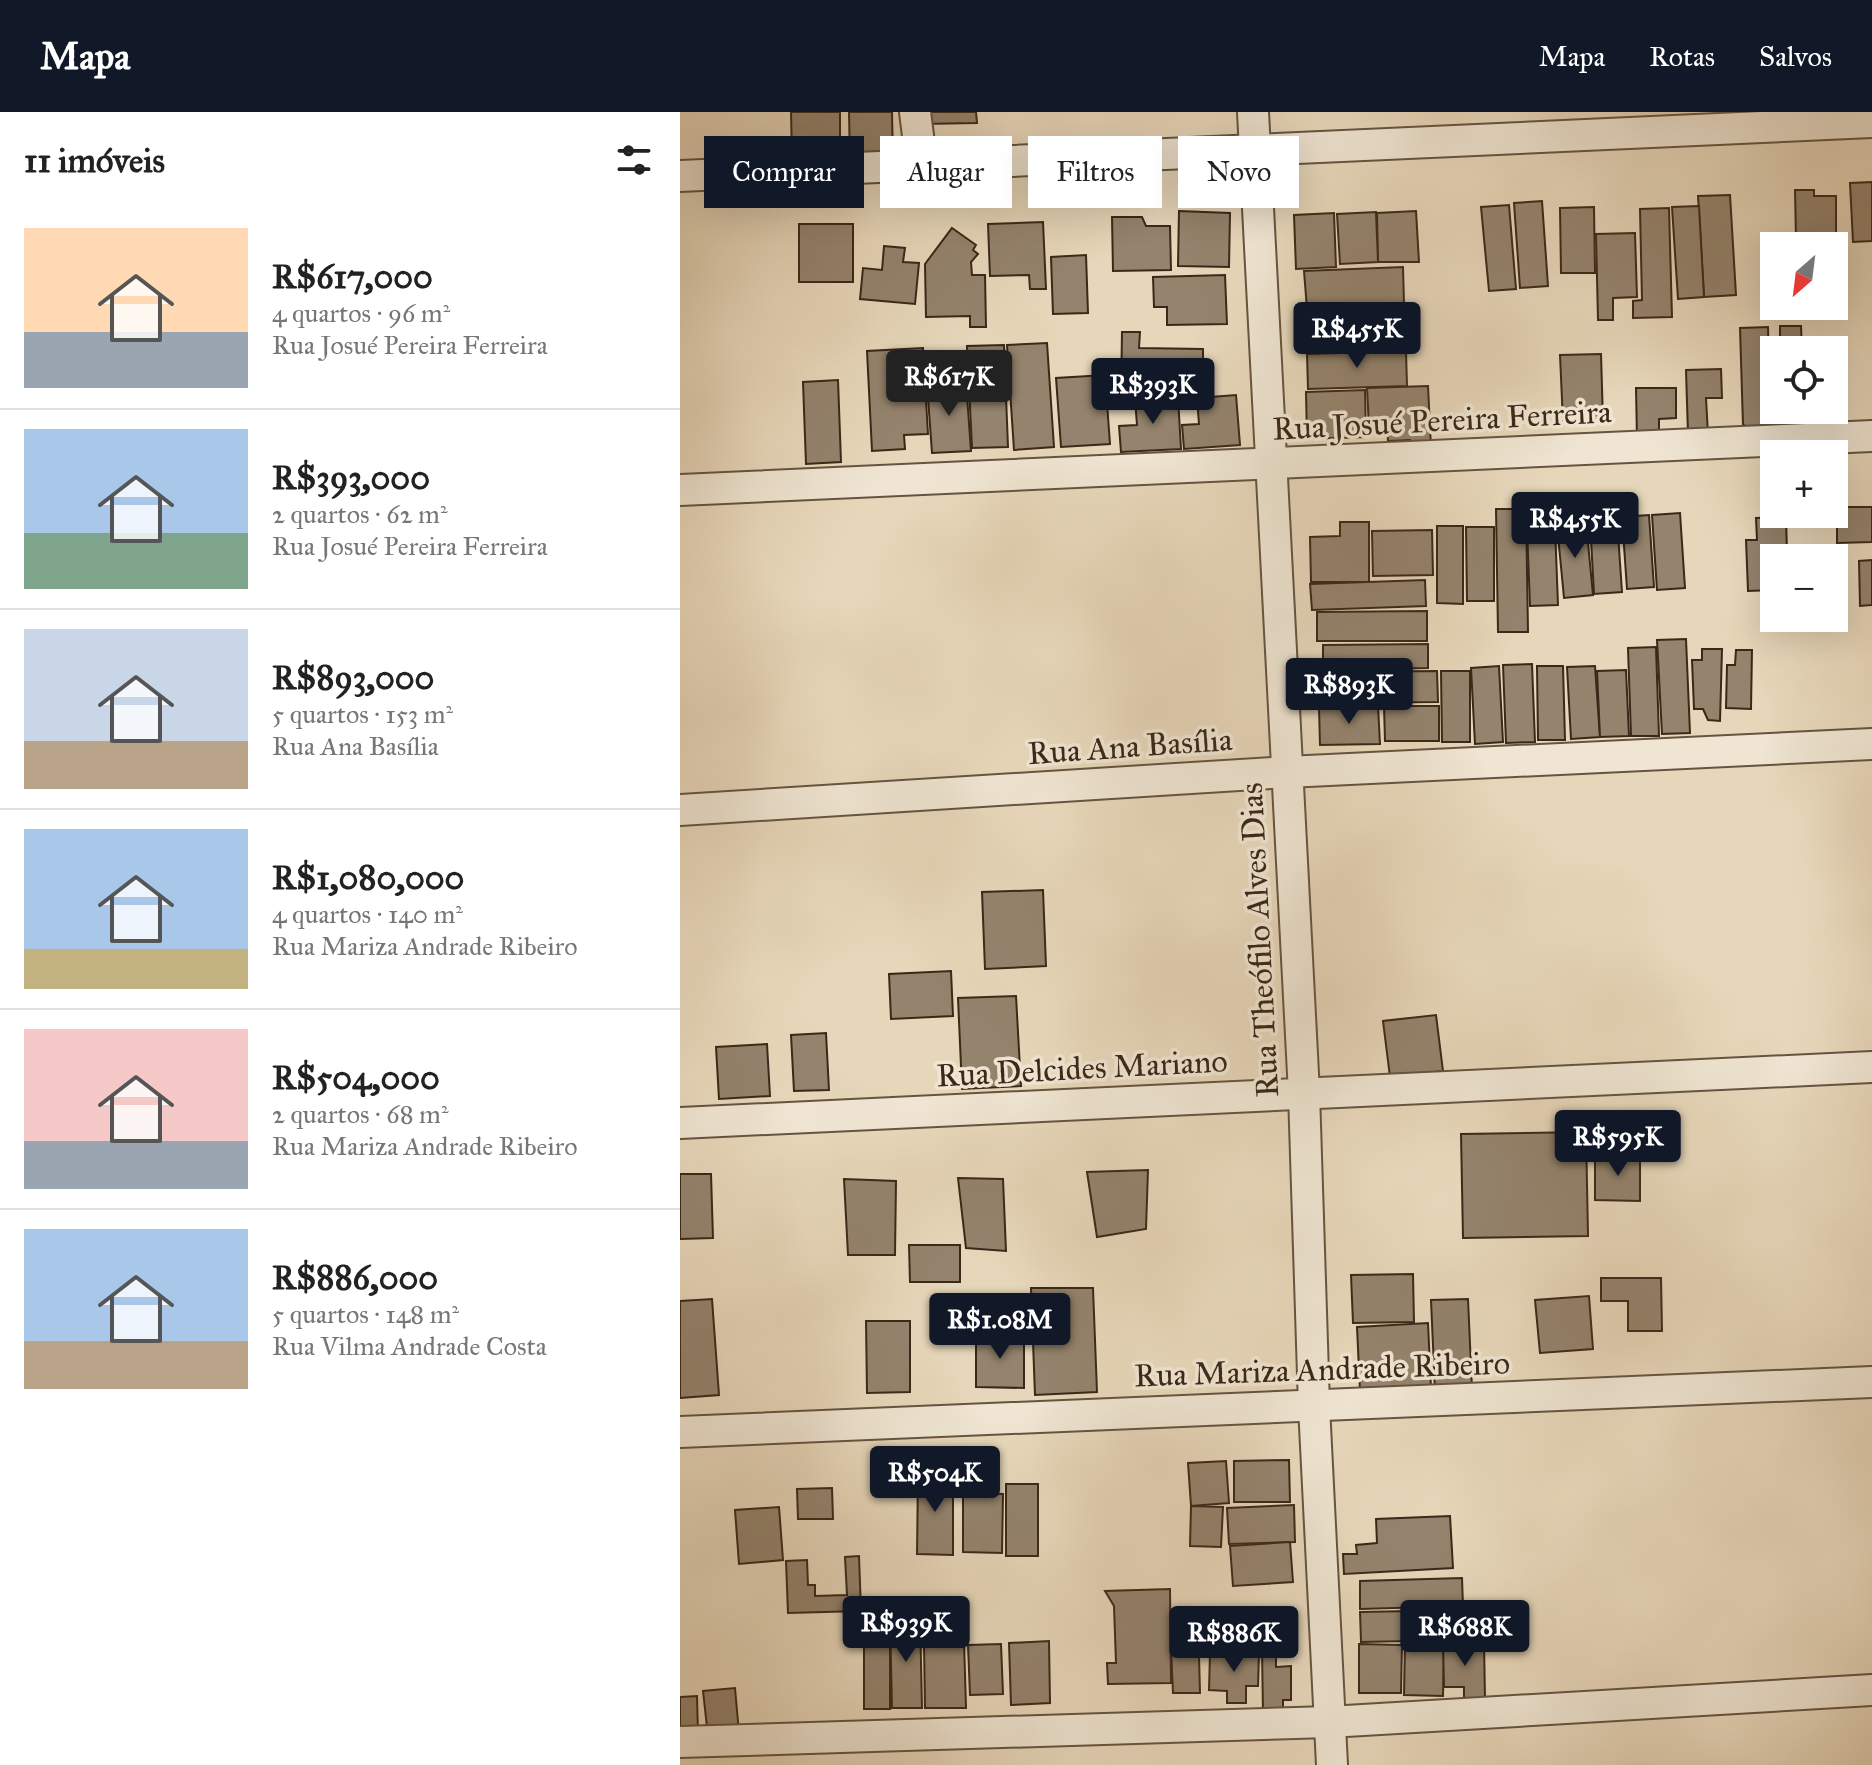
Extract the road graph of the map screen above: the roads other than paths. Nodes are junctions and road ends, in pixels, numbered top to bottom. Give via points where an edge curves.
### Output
1 (915, 112) edge
2 (1253, 112) edge
3 (1872, 122) edge
4 (918, 136) edge
5 (1254, 136) edge
6 (1299, 149) edge
7 (1178, 155) edge
8 (1012, 163) edge
9 (880, 169) edge
10 (680, 176) edge
11 (1257, 208) edge
12 (1872, 436) edge
13 (1271, 464) junction
14 (680, 490) edge
15 (1872, 744) edge
16 (1287, 772) junction
17 (680, 810) edge
18 (1872, 1067) edge
19 (1304, 1093) junction
20 (680, 1123) edge
21 (1872, 1382) edge
22 (1314, 1406) junction
23 (680, 1432) edge
24 (1872, 1690) edge
25 (1329, 1722) junction
26 (680, 1742) edge
27 (1332, 1765) edge

1 - 4 street
2 - 5 street, Rua Theófilo Alves Dias
3 - 6 street
7 - 8 street
9 - 10 street
11 - 13 street, Rua Theófilo Alves Dias
12 - 13 street, Rua Josué Pereira Ferreira
13 - 14 street, Rua Josué Pereira Ferreira
13 - 16 street, Rua Theófilo Alves Dias
15 - 16 street, Rua Ana Basília
16 - 17 street, Rua Ana Basília
16 - 19 street, Rua Theófilo Alves Dias
18 - 19 street, Rua Delcides Mariano
19 - 20 street, Rua Delcides Mariano
19 - 22 street, Rua Theófilo Alves Dias
21 - 22 street, Rua Mariza Andrade Ribeiro
22 - 23 street, Rua Mariza Andrade Ribeiro
22 - 25 street, Rua Theófilo Alves Dias
24 - 25 street
25 - 26 street
25 - 27 street, Rua Theófilo Alves Dias

